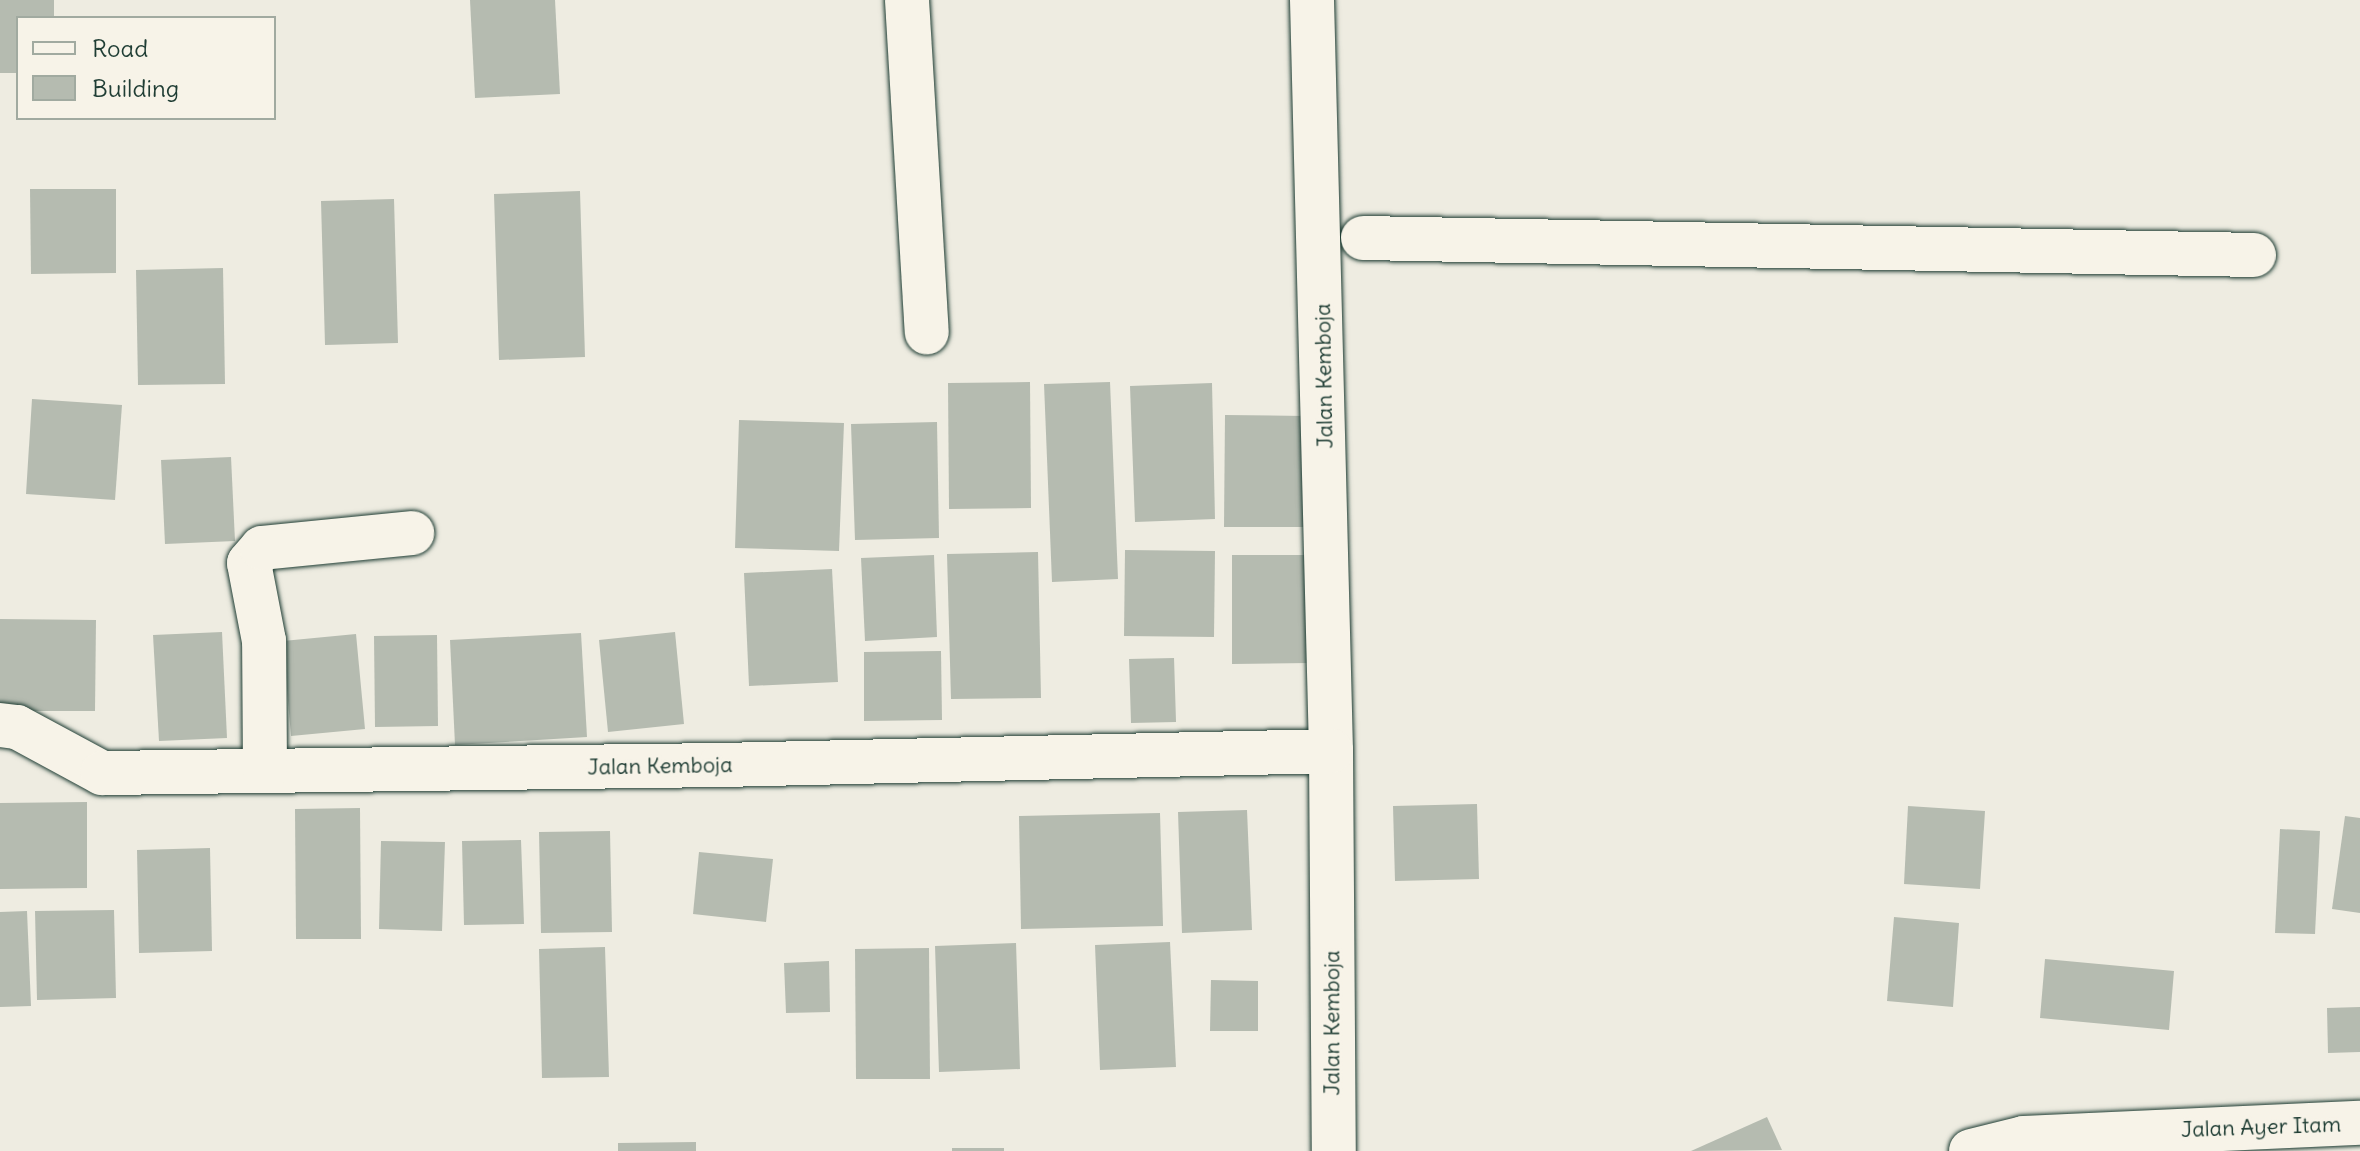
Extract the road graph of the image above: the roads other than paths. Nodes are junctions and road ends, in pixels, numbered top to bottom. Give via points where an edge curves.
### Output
1 (907, 0) edge
2 (1312, 0) edge
3 (1363, 238) dead end
4 (2254, 255) dead end
5 (927, 332) dead end
6 (412, 533) dead end
7 (0, 725) edge
8 (1331, 751) junction
9 (265, 771) junction
10 (2360, 1123) edge
11 (1334, 1151) edge
12 (1971, 1151) edge

1 - 5 street
2 - 8 street, Jalan Kemboja
3 - 4 street
6 - 9 street via 262,548 249,563 264,641
7 - 9 street, Jalan Kemboja via 17,727 102,773
8 - 9 street, Jalan Kemboja
8 - 11 street, Jalan Kemboja
10 - 12 street, Jalan Ayer Itam via 2024,1138

